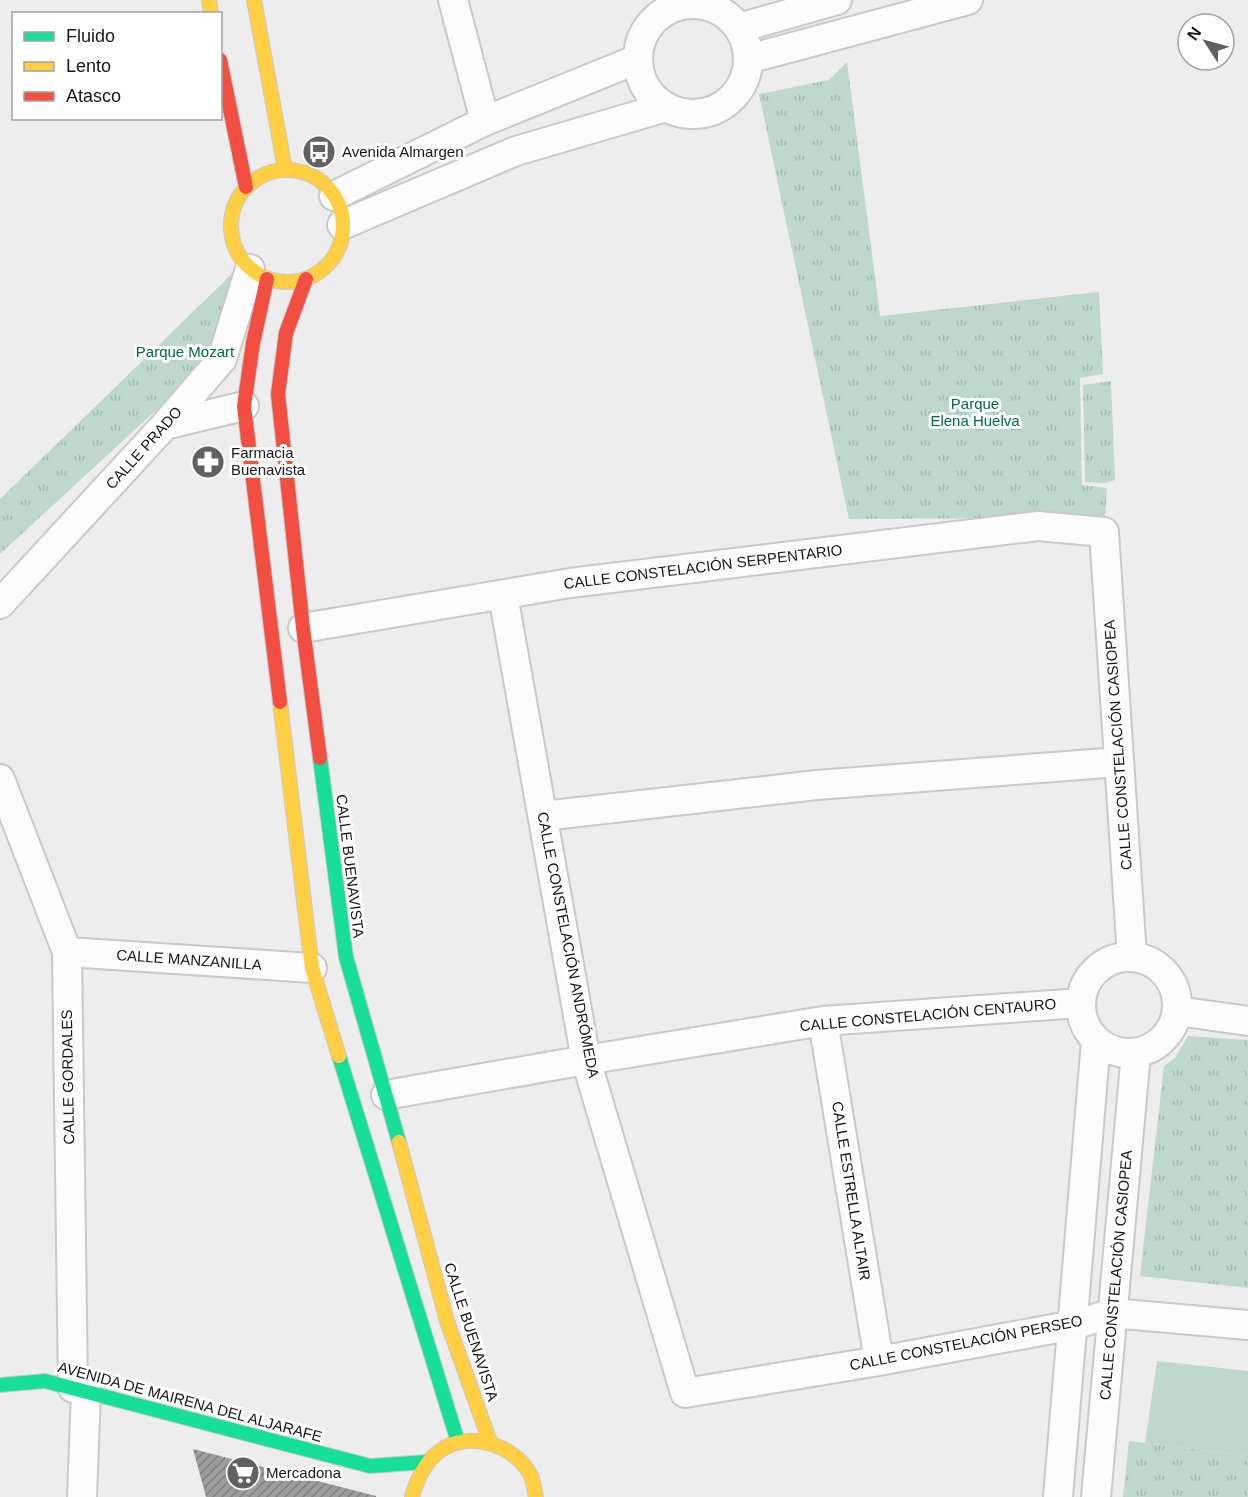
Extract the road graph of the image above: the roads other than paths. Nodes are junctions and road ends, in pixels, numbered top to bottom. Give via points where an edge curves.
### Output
1 (254, 0) edge
2 (453, 0) edge
3 (837, 0) edge
4 (968, 0) edge
5 (678, 2) edge
6 (739, 28) junction
7 (748, 58) junction
8 (638, 59) junction
9 (222, 70) edge
10 (666, 107) junction
11 (485, 121) junction
12 (285, 169) junction
13 (246, 187) junction
14 (334, 196) junction
15 (342, 225) junction
16 (259, 274) junction
17 (306, 279) junction
18 (244, 406) junction
19 (165, 425) junction
20 (1104, 532) joint
21 (503, 595) junction
22 (0, 604) edge
23 (303, 628) junction
24 (1119, 762) junction
25 (0, 779) edge
26 (543, 816) junction
27 (67, 952) junction
28 (1132, 957) junction
29 (312, 968) junction
30 (1081, 1003) junction
31 (1177, 1011) junction
32 (1248, 1021) edge
33 (824, 1022) junction
34 (1096, 1041) junction
35 (1136, 1053) junction
36 (586, 1060) junction
37 (386, 1095) junction
38 (1112, 1313) junction
39 (1074, 1325) junction
40 (1248, 1325) edge
41 (879, 1361) junction
42 (0, 1385) edge
43 (79, 1390) junction
44 (685, 1393) joint
45 (458, 1442) junction
46 (490, 1442) junction
47 (427, 1462) junction
48 (370, 1466) junction
49 (396, 1489) edge
50 (82, 1497) edge
51 (412, 1497) edge
52 (536, 1497) edge
53 (1058, 1497) edge
54 (1096, 1497) edge

1 - 12 street
2 - 11 street
3 - 6 street
4 - 7 street
5 - 6 street via 721,10
5 - 8 street via 647,28
6 - 7 street
7 - 10 street via 745,77 735,94 721,106 703,113 684,113
8 - 10 street via 641,78 651,95
8 - 11 street
9 - 13 street
10 - 15 street via 516,151
11 - 14 street
12 - 13 street via 261,175
12 - 14 street via 305,172 321,181
13 - 16 street via 230,221 232,240 240,258
14 - 15 street
15 - 17 street via 338,250 326,266
16 - 17 street via 286,282
16 - 18 street
16 - 19 street, CALLE PRADO via 222,359
17 - 23 street, CALLE BUENAVISTA via 286,333 278,394
18 - 19 street
18 - 29 street
19 - 22 street, CALLE PRADO
20 - 21 street, CALLE CONSTELACIÓN SERPENTARIO via 1038,526 570,583
20 - 24 street, CALLE CONSTELACIÓN CASIOPEA
21 - 23 street, CALLE CONSTELACIÓN SERPENTARIO
21 - 26 street, CALLE CONSTELACIÓN ANDRÓMEDA
23 - 37 street, CALLE BUENAVISTA via 346,957
24 - 26 street via 817,785
24 - 28 street, CALLE CONSTELACIÓN CASIOPEA
25 - 27 street, CALLE GORDALES
26 - 36 street, CALLE CONSTELACIÓN ANDRÓMEDA
27 - 29 street, CALLE MANZANILLA
27 - 43 street, CALLE GORDALES
28 - 30 street via 1101,966 1089,978
28 - 31 street via 1162,970 1176,994
29 - 45 street
30 - 33 street, CALLE CONSTELACIÓN CENTAURO
30 - 34 street via 1083,1020
31 - 32 street
31 - 35 street via 1165,1037 1152,1048
33 - 36 street, CALLE CONSTELACIÓN CENTAURO
33 - 41 street, CALLE ESTRELLA ALTAIR
34 - 35 street via 1110,1050
34 - 39 street
35 - 38 street, CALLE CONSTELACIÓN CASIOPEA
36 - 37 street, CALLE CONSTELACIÓN CENTAURO
36 - 44 street, CALLE CONSTELACIÓN ANDRÓMEDA
37 - 46 street, CALLE BUENAVISTA via 447,1320
38 - 39 street, CALLE CONSTELACIÓN PERSEO
38 - 40 street, CALLE CONSTELACIÓN PERSEO
38 - 54 street, CALLE CONSTELACIÓN CASIOPEA
39 - 41 street, CALLE CONSTELACIÓN PERSEO
39 - 53 street
41 - 44 street, CALLE CONSTELACIÓN PERSEO
42 - 43 street, AVENIDA DE MAIRENA DEL ALJARAFE via 45,1381
43 - 48 street, AVENIDA DE MAIRENA DEL ALJARAFE
43 - 50 street, CALLE GORDALES
45 - 46 street
45 - 47 street
46 - 52 street via 519,1459 531,1477
47 - 48 street
47 - 51 street
48 - 49 street

